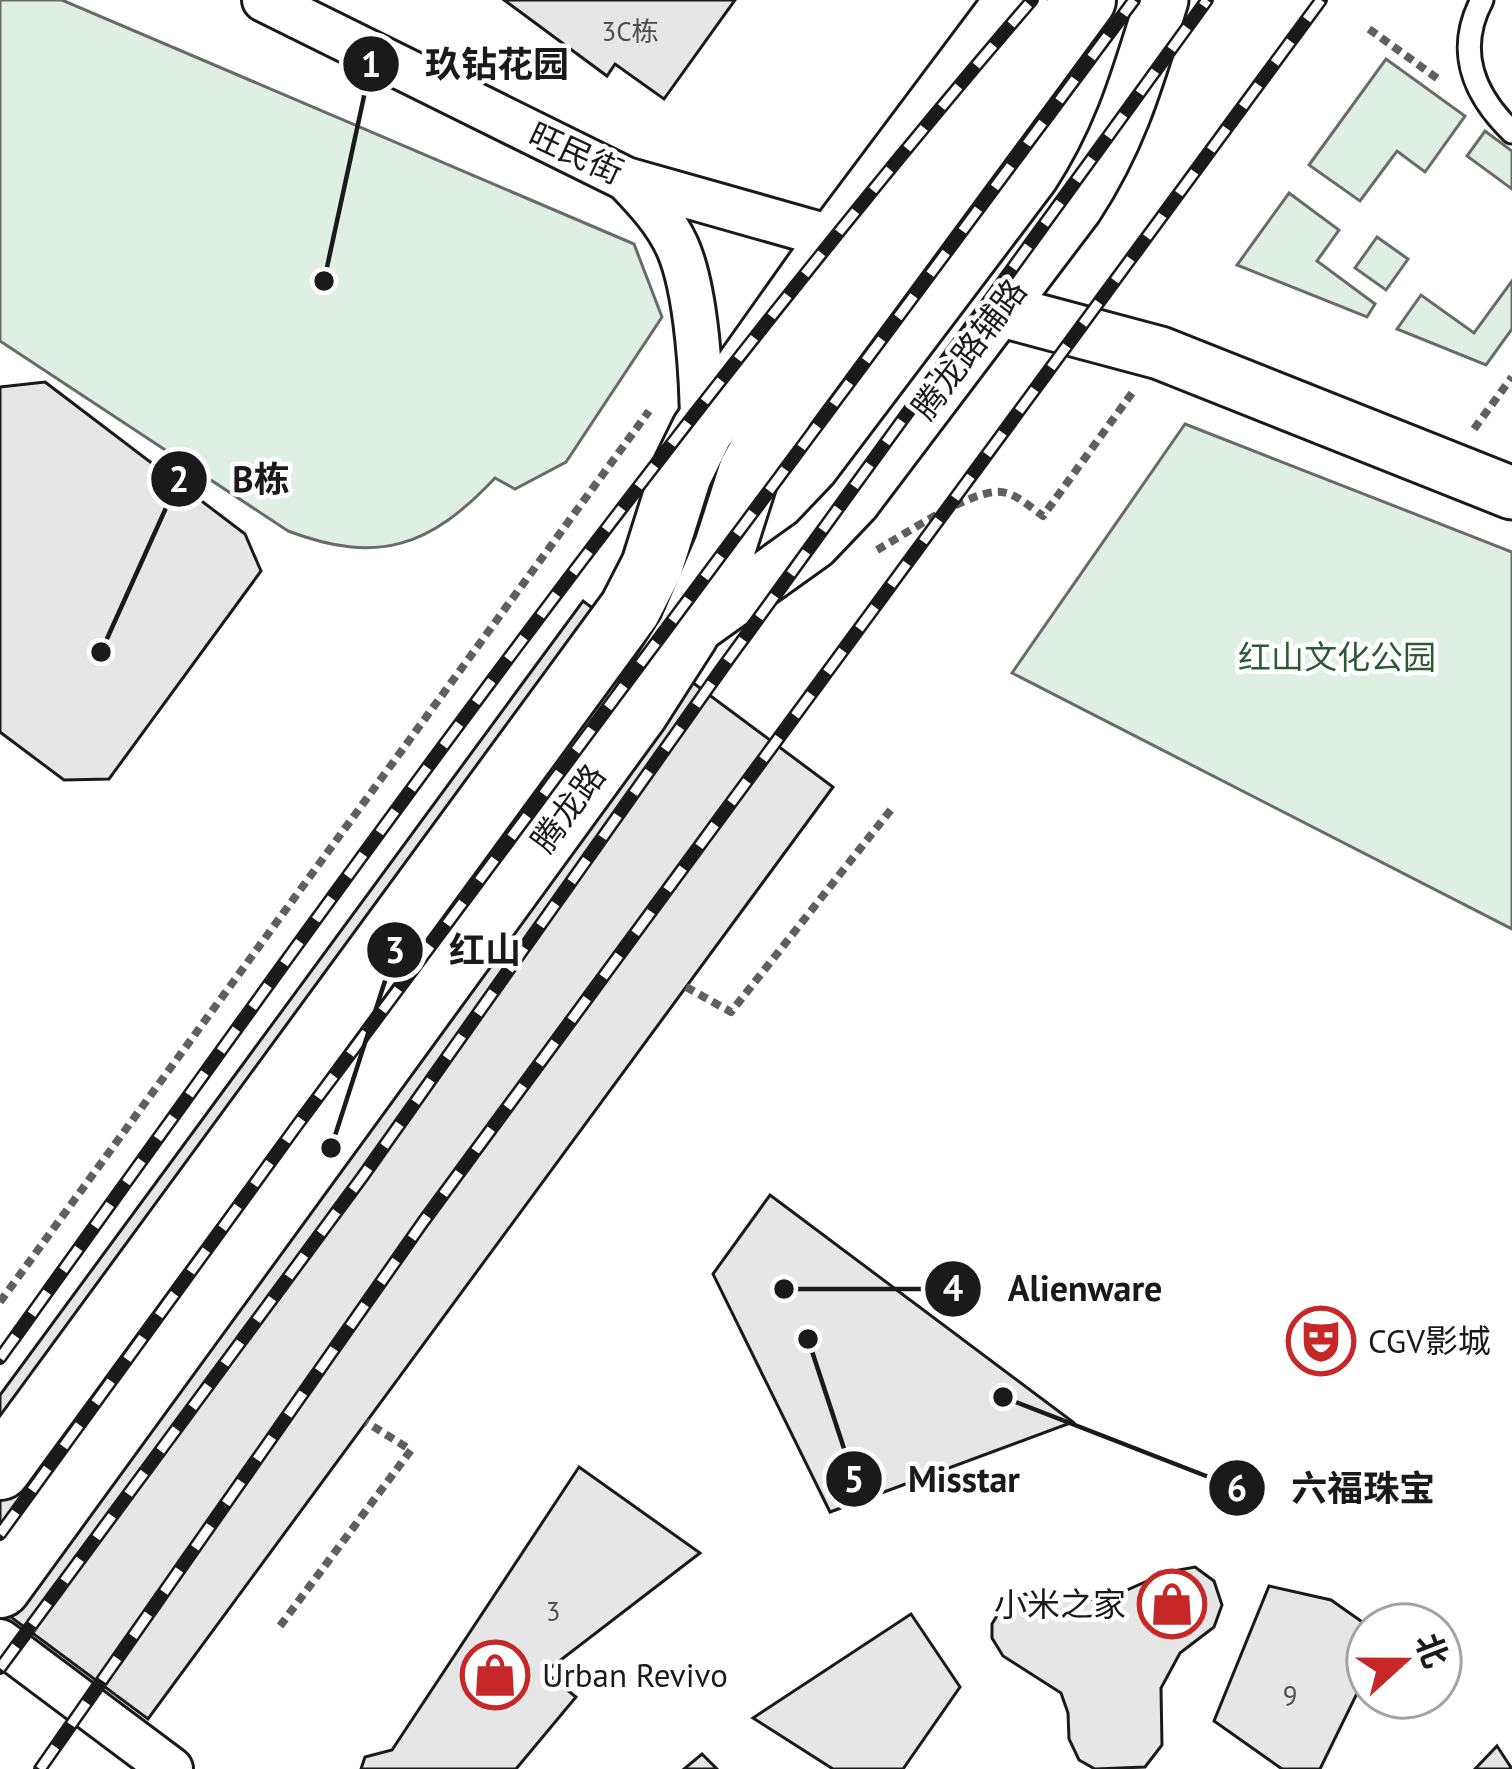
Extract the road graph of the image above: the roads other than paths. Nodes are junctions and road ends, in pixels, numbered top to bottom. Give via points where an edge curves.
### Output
1 (264, 0) edge
2 (1016, 0) edge
3 (1085, 0) edge
4 (1162, 0) edge
5 (1482, 0) edge
6 (1512, 132) edge
7 (626, 178) junction
8 (838, 239) junction
9 (999, 310) junction
10 (676, 421) junction
11 (1512, 494) edge
12 (688, 633) junction
13 (0, 1469) edge
14 (0, 1587) edge
15 (0, 1641) edge
16 (171, 1769) edge

1 - 7 street, 旺民街
2 - 8 main road, 腾龙路
3 - 12 main road, 腾龙路 via 784,408 749,472
4 - 9 street, 腾龙路辅路 via 1107,159
5 - 6 lane via 1470,29 1473,82
7 - 8 street, 旺民街
7 - 10 street via 678,249 699,368
8 - 10 main road, 腾龙路
9 - 11 street via 1160,353
9 - 12 street, 腾龙路辅路 via 828,529
10 - 13 main road, 腾龙路 via 681,474 630,609
12 - 14 main road, 腾龙路
15 - 16 street

